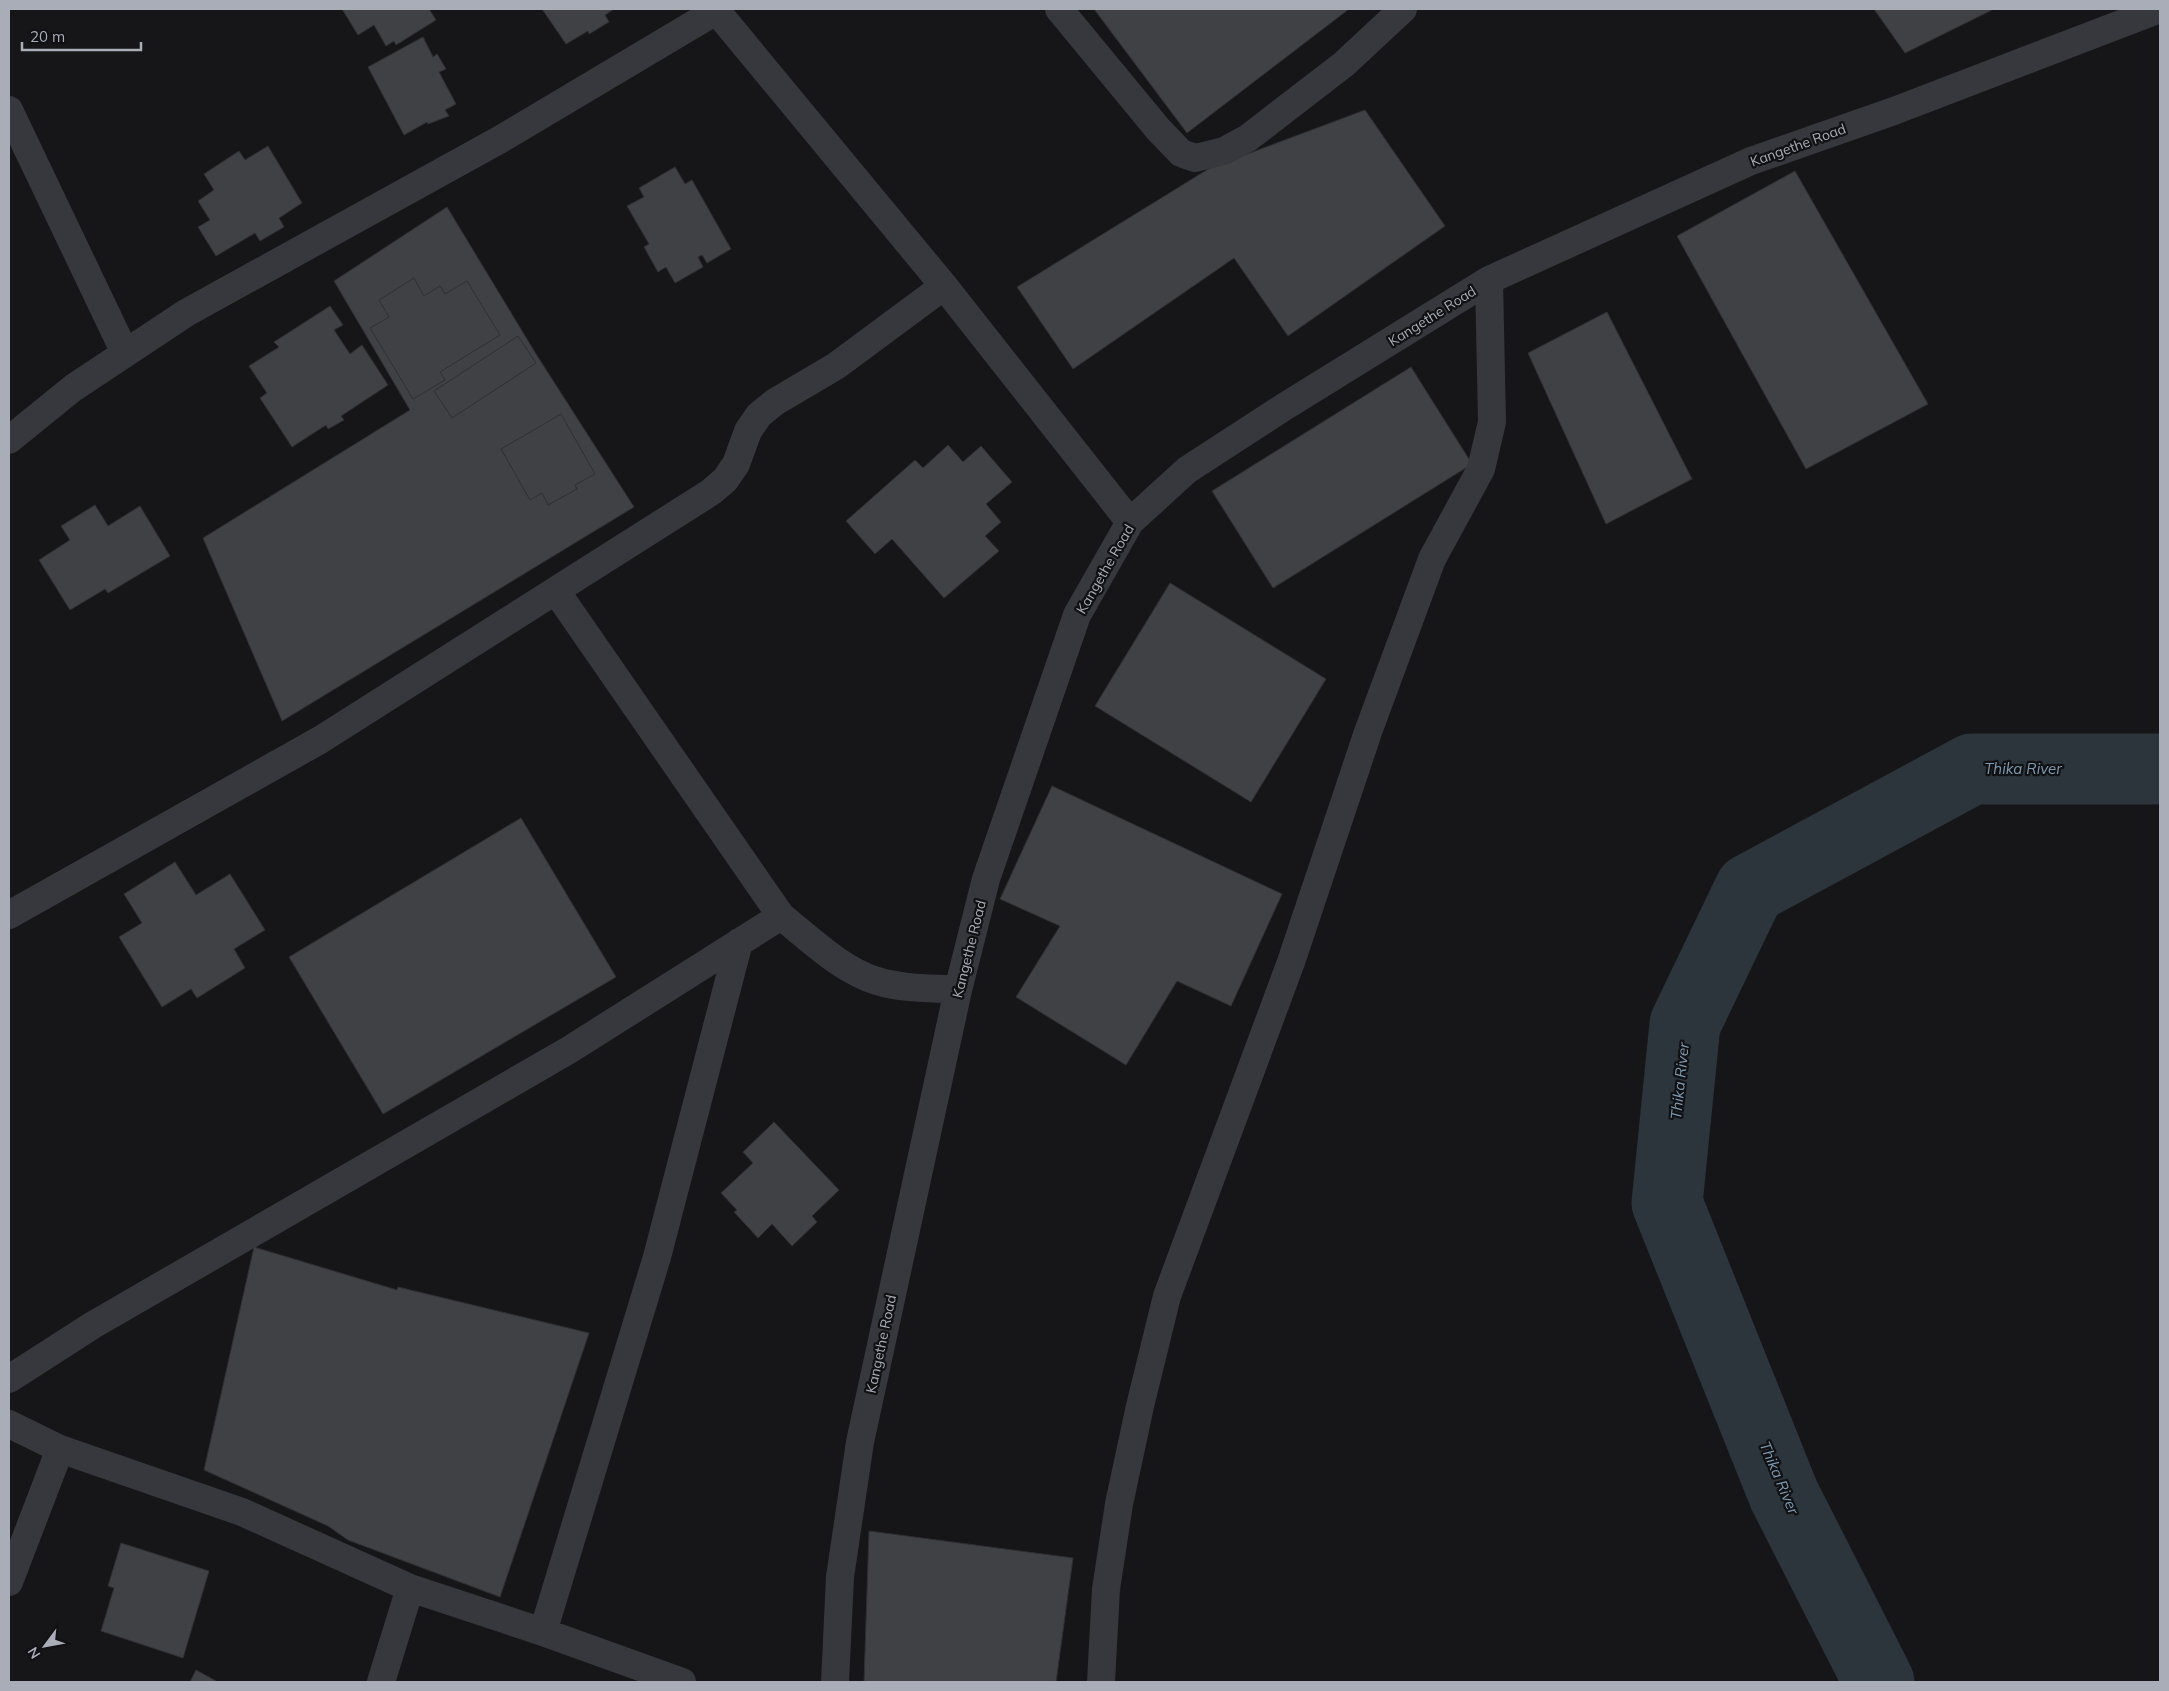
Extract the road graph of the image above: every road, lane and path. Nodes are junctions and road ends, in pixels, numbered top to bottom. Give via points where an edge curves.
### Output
1 (1059, 9) edge
2 (1403, 9) edge
3 (2160, 9) edge
4 (716, 10) edge
5 (9, 110) edge
6 (1489, 280) junction
7 (944, 286) junction
8 (125, 353) junction
9 (9, 440) edge
10 (1130, 522) junction
11 (556, 591) junction
12 (9, 915) edge
13 (781, 916) junction
14 (739, 942) junction
15 (958, 990) junction
16 (9, 1379) edge
17 (9, 1424) edge
18 (60, 1448) junction
19 (9, 1582) edge
20 (410, 1588) junction
21 (543, 1632) junction
22 (381, 1682) edge
23 (682, 1682) edge
24 (835, 1682) edge
25 (1101, 1682) edge

1 - 2 street via 1158,129 1181,153 1195,158 1224,151 1248,138 1344,64
3 - 6 street, Kangethe Road via 1894,111 1751,161
4 - 7 street
4 - 8 street via 501,139 186,313
5 - 8 street
6 - 10 street, Kangethe Road via 1187,470
6 - 25 street via 1492,422 1481,469 1432,560 1368,732 1291,962 1167,1296 1119,1504 1106,1589
7 - 10 street
7 - 11 street via 836,366 759,415 748,431 736,464 711,492
8 - 9 street via 73,388
10 - 15 street, Kangethe Road via 1077,615 986,879
11 - 12 street via 320,740
11 - 13 street
13 - 14 street
13 - 15 street via 841,963 877,981
14 - 16 street via 569,1050 93,1325
14 - 21 street via 657,1257
15 - 24 street, Kangethe Road via 860,1442 840,1577
17 - 18 street
18 - 19 street
18 - 20 street via 242,1512
20 - 21 street
20 - 22 street
21 - 23 street

